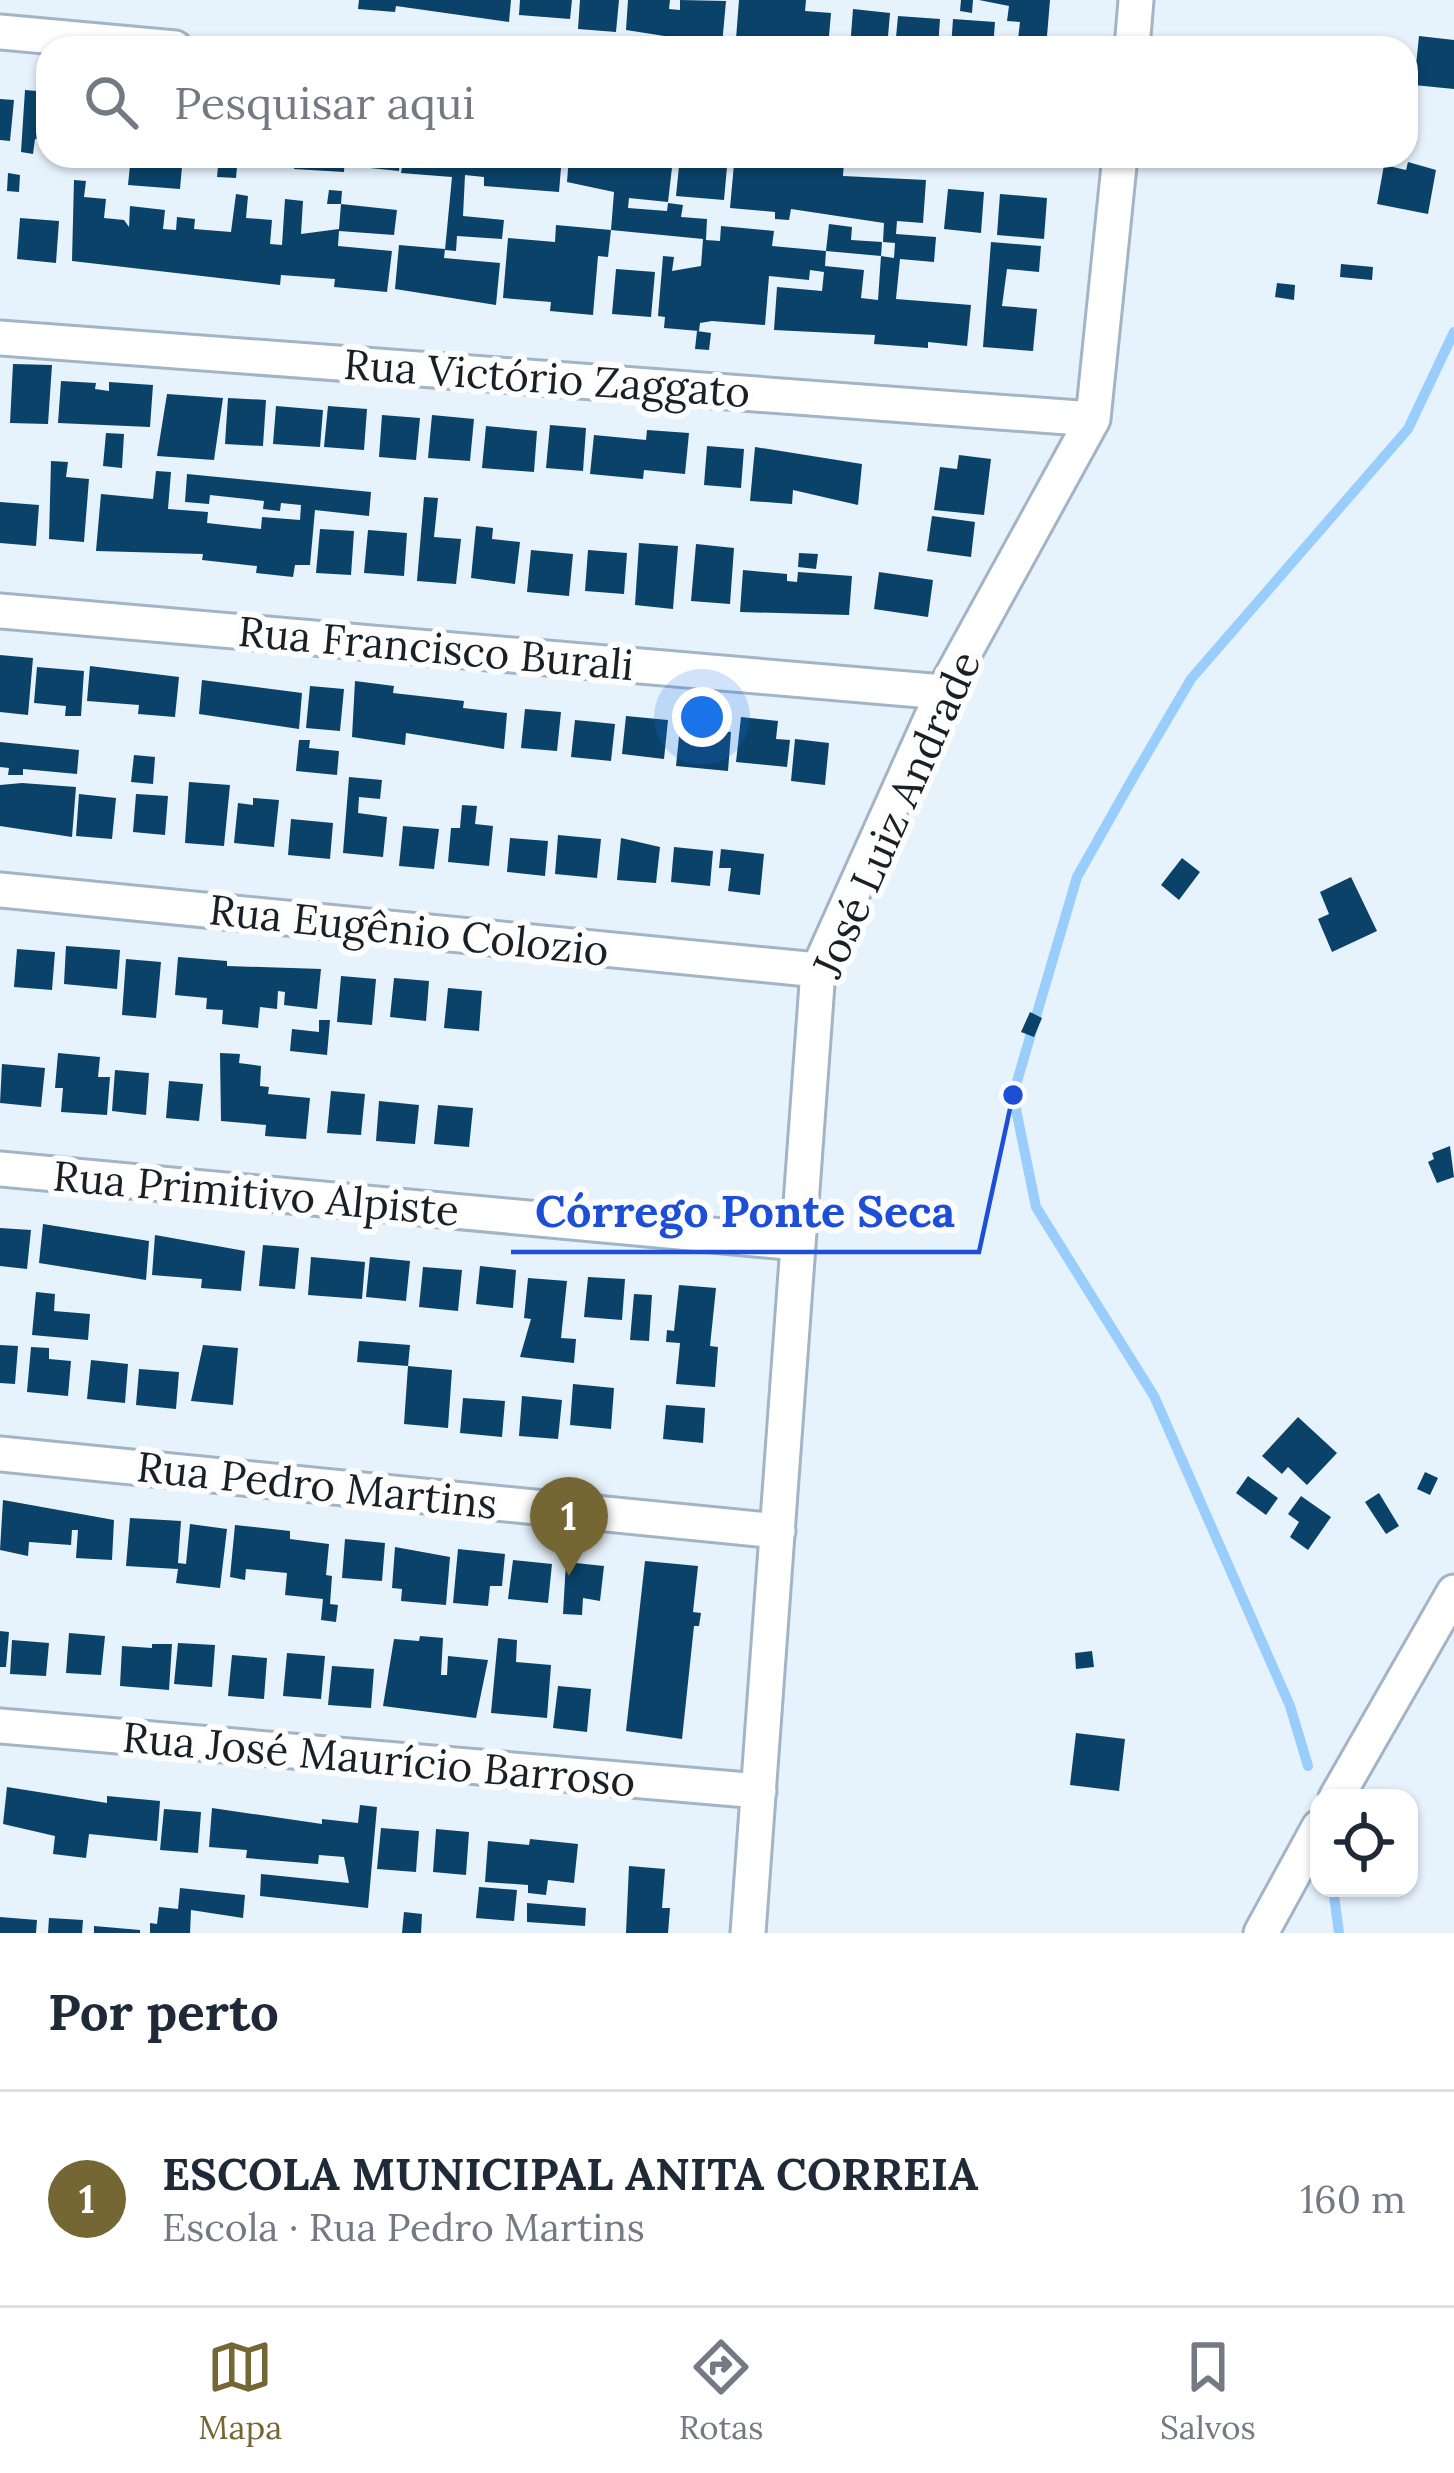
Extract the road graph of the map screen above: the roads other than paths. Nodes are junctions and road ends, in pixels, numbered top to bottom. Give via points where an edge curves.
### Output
1 (1136, 0) edge
2 (0, 32) edge
3 (44, 36) edge
4 (1133, 36) edge
5 (1119, 168) edge
6 (0, 338) edge
7 (1093, 419) junction
8 (0, 610) edge
9 (943, 692) junction
10 (0, 890) edge
11 (818, 970) junction
12 (0, 1169) edge
13 (798, 1243) junction
14 (0, 1454) edge
15 (778, 1531) junction
16 (1454, 1592) edge
17 (0, 1726) edge
18 (1341, 1789) edge
19 (759, 1792) junction
20 (1310, 1843) edge
21 (748, 1933) edge
22 (1261, 1933) edge

1 - 4 street
2 - 3 street
5 - 7 street, José Luiz Andrade
6 - 7 street, Rua Victório Zaggato
7 - 9 street, José Luiz Andrade
8 - 9 street, Rua Francisco Burali
9 - 11 street, José Luiz Andrade
10 - 11 street, Rua Eugênio Colozio
11 - 13 street, José Luiz Andrade
12 - 13 street, Rua Primitivo Alpiste
13 - 15 street, José Luiz Andrade
14 - 15 street, Rua Pedro Martins
15 - 19 street, José Luiz Andrade
16 - 18 street
17 - 19 street, Rua José Maurício Barroso
19 - 21 street, José Luiz Andrade
20 - 22 street

